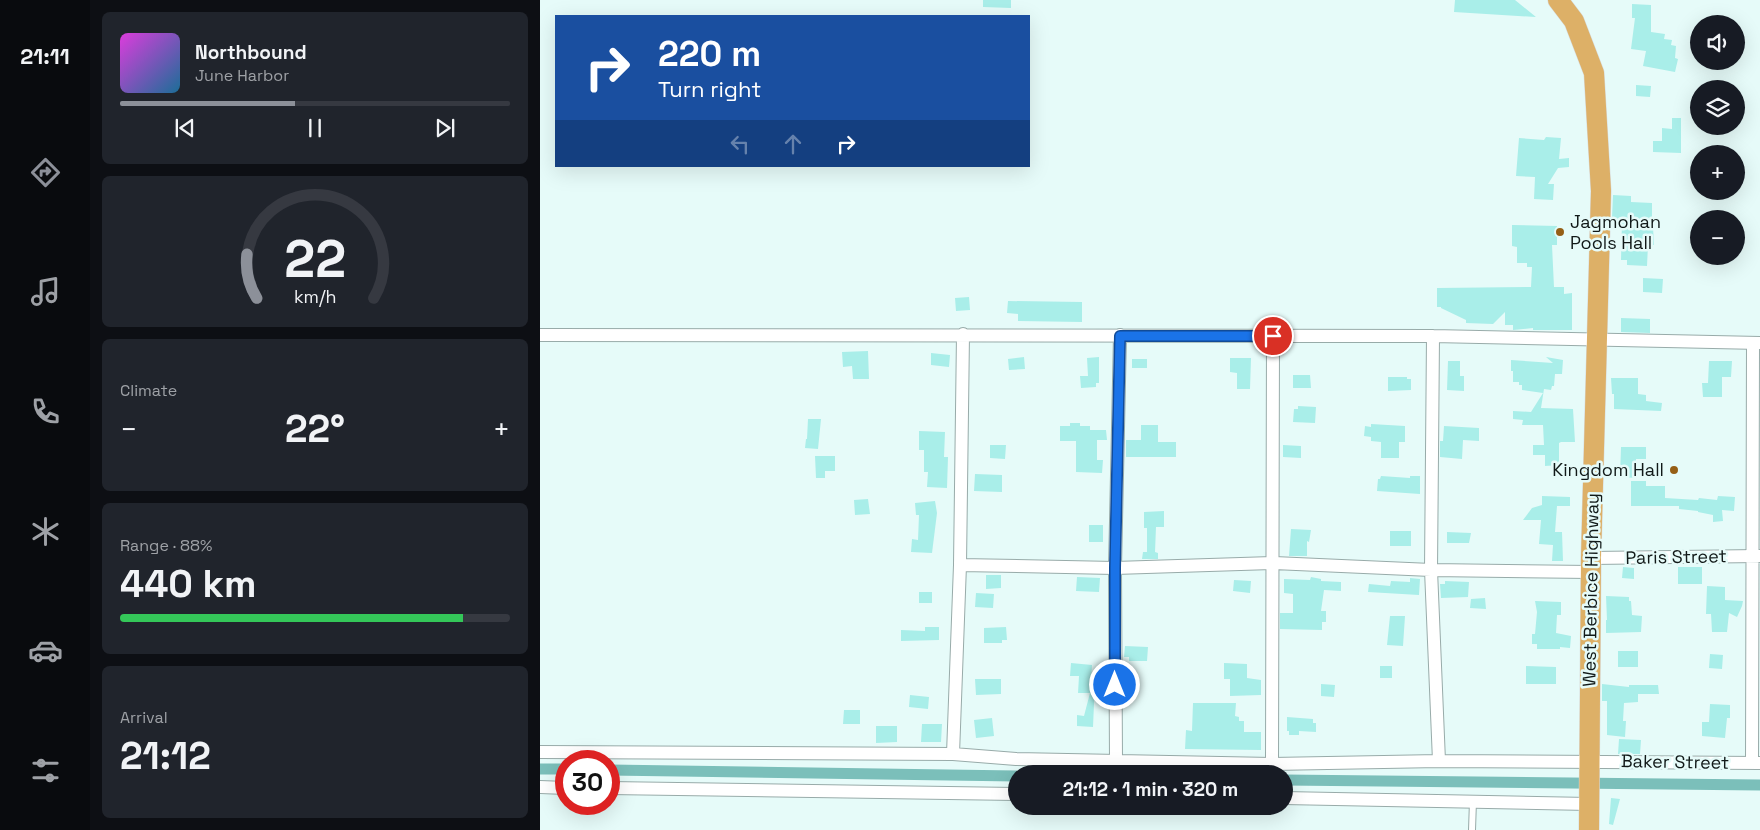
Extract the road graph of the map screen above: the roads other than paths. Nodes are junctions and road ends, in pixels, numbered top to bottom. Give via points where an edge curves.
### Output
1 (1558, 0) edge
2 (963, 334) junction
3 (540, 335) edge
4 (1120, 336) junction
5 (1273, 336) junction
6 (1433, 336) junction
7 (1597, 340) junction
8 (1758, 342) edge
9 (1756, 556) edge
10 (1274, 563) junction
11 (960, 565) junction
12 (1591, 565) junction
13 (1115, 568) junction
14 (1431, 570) junction
15 (540, 752) edge
16 (954, 754) junction
17 (1440, 760) junction
18 (1116, 761) junction
19 (1589, 761) junction
20 (1756, 763) edge
21 (1272, 764) junction
22 (540, 788) edge
23 (555, 788) edge
24 (620, 788) edge
25 (1008, 794) edge
26 (1293, 798) edge
27 (1473, 801) junction
28 (1589, 804) junction
29 (1472, 830) edge
30 (1589, 830) edge

1 - 7 main road, West Berbice Highway via 1574,21 1594,74 1601,191
2 - 3 street
2 - 4 street
2 - 11 street
4 - 5 street
4 - 13 street
5 - 6 street
5 - 10 street
6 - 7 street
6 - 14 street
7 - 8 street
7 - 12 main road, West Berbice Highway
8 - 9 street
9 - 12 street, Paris Street
9 - 20 street
10 - 13 street, Paris Street
10 - 14 street, Paris Street
10 - 21 street
11 - 13 street, Paris Street
11 - 16 street
12 - 14 street, Paris Street
12 - 19 main road, West Berbice Highway
13 - 18 street
14 - 17 street
15 - 16 street, Baker Street
16 - 18 street, Baker Street
17 - 19 street, Baker Street
17 - 21 street, Baker Street
18 - 21 street, Baker Street
19 - 20 street, Baker Street
19 - 28 main road, West Berbice Highway
22 - 23 street
24 - 25 street
26 - 27 street
27 - 28 street
27 - 29 lane
28 - 30 main road, West Berbice Highway

